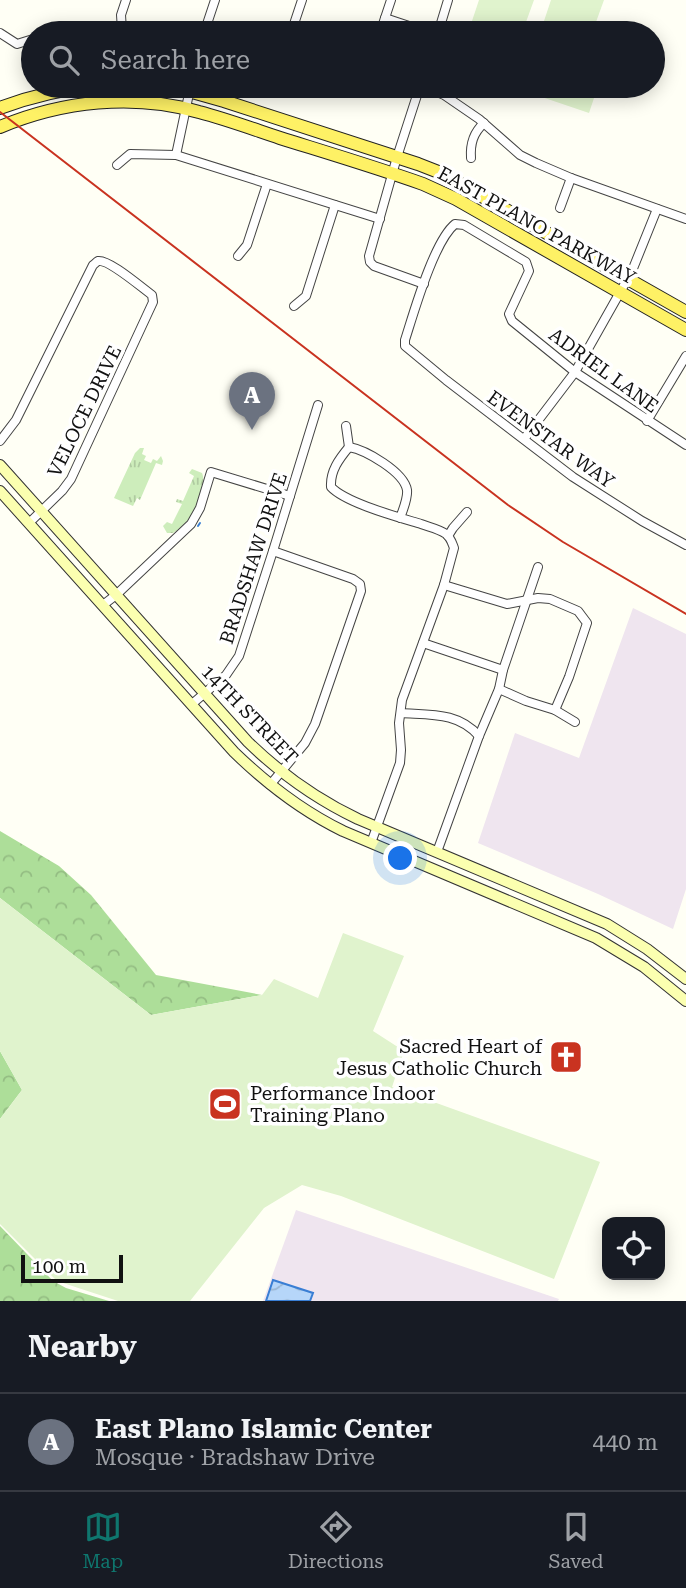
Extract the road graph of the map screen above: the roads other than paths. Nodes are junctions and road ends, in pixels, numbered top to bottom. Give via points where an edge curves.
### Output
1 (126, 0) edge
2 (215, 0) edge
3 (302, 0) edge
4 (391, 0) edge
5 (448, 0) edge
6 (385, 18) junction
7 (121, 21) edge
8 (208, 21) edge
9 (295, 21) edge
10 (384, 21) edge
11 (394, 21) edge
12 (442, 21) edge
13 (0, 33) edge
14 (21, 43) edge
15 (26, 98) edge
16 (188, 98) edge
17 (216, 98) edge
18 (418, 98) edge
19 (448, 98) edge
20 (0, 108) edge
21 (185, 108) junction
22 (484, 123) junction
23 (0, 127) edge
24 (177, 155) junction
25 (397, 157) junction
26 (471, 159) dead end
27 (117, 164) dead end
28 (393, 173) junction
29 (571, 178) junction
30 (267, 184) junction
31 (335, 205) junction
32 (560, 208) dead end
33 (657, 209) junction
34 (380, 219) junction
35 (686, 219) edge
36 (238, 256) dead end
37 (628, 279) junction
38 (424, 284) junction
39 (621, 292) junction
40 (294, 306) dead end
41 (686, 312) edge
42 (686, 330) edge
43 (686, 356) edge
44 (575, 372) junction
45 (318, 405) dead end
46 (648, 421) junction
47 (346, 426) dead end
48 (524, 439) junction
49 (0, 441) edge
50 (686, 445) edge
51 (349, 447) junction
52 (0, 466) edge
53 (0, 491) edge
54 (290, 496) junction
55 (41, 512) junction
56 (467, 512) dead end
57 (400, 517) junction
58 (29, 523) junction
59 (448, 536) junction
60 (686, 545) edge
61 (273, 551) junction
62 (538, 567) dead end
63 (444, 586) junction
64 (116, 595) junction
65 (527, 600) junction
66 (103, 605) junction
67 (423, 643) junction
68 (503, 670) junction
69 (499, 689) junction
70 (204, 694) junction
71 (192, 705) junction
72 (555, 709) junction
73 (401, 713) junction
74 (575, 722) dead end
75 (479, 736) junction
76 (281, 772) junction
77 (270, 785) junction
78 (378, 827) junction
79 (371, 843) junction
80 (438, 852) junction
81 (510, 883) junction
82 (503, 898) junction
83 (589, 915) junction
84 (581, 931) junction
85 (686, 979) edge
86 (684, 996) edge

1 - 7 street
2 - 8 street
3 - 9 street
4 - 6 street
5 - 12 street
6 - 10 street
6 - 11 street
13 - 14 street
15 - 20 main road
16 - 21 street
17 - 25 main road, EAST PLANO PARKWAY
18 - 25 street
19 - 22 street
21 - 23 main road, EAST PLANO PARKWAY via 110,101 64,106
21 - 24 street
21 - 28 main road, EAST PLANO PARKWAY
22 - 26 street via 473,138
22 - 29 street via 520,155
24 - 27 street via 130,154
24 - 30 street
25 - 28 street
25 - 37 main road, EAST PLANO PARKWAY via 441,173
28 - 34 street
28 - 39 main road, EAST PLANO PARKWAY via 456,199
29 - 32 street
29 - 33 street
30 - 31 street
30 - 36 street via 247,245
31 - 34 street
31 - 40 street via 306,296
33 - 35 street
33 - 37 street
34 - 38 street via 370,262
37 - 39 street
37 - 41 main road, EAST PLANO PARKWAY
38 - 44 street, ADRIEL LANE via 449,229 464,225 526,262 529,271 509,314 512,321
38 - 48 street, EVENSTAR WAY via 405,346
39 - 42 main road, EAST PLANO PARKWAY
39 - 44 street
43 - 46 street
44 - 46 street, ADRIEL LANE
44 - 48 street
45 - 54 street, BRADSHAW DRIVE
46 - 50 street, ADRIEL LANE
47 - 51 street
48 - 60 street, EVENSTAR WAY via 607,500
49 - 55 street, VELOCE DRIVE via 16,420 97,261 110,264 152,295 153,302 71,478
51 - 57 street via 369,454 402,480 407,489
51 - 57 street via 332,472 331,487 345,498
52 - 55 main road, 14TH STREET
53 - 58 main road, 14TH STREET
54 - 61 street, BRADSHAW DRIVE
54 - 64 street via 211,472 191,524
55 - 58 street, VELOCE DRIVE
55 - 64 main road, 14TH STREET
56 - 59 street
57 - 59 street
58 - 66 main road, 14TH STREET
59 - 63 street via 454,548
61 - 70 street, BRADSHAW DRIVE via 239,656
61 - 76 street via 353,579 362,592 315,724
62 - 65 street
63 - 65 street via 507,604
63 - 67 street
64 - 66 street
64 - 70 main road, 14TH STREET
65 - 68 street
65 - 72 street via 555,600 578,611 587,623
66 - 71 main road, 14TH STREET
67 - 68 street
67 - 73 street
68 - 69 street
69 - 72 street
69 - 75 street
70 - 71 street, BRADSHAW DRIVE
70 - 76 main road, 14TH STREET
71 - 77 main road, 14TH STREET
72 - 74 street
73 - 75 street via 442,716 470,725
73 - 78 street via 400,763
75 - 80 street
76 - 77 street
76 - 78 main road, 14TH STREET via 343,812
77 - 79 main road, 14TH STREET via 321,819
78 - 79 street
78 - 80 main road, 14TH STREET
79 - 82 main road, 14TH STREET
80 - 81 main road, 14TH STREET
81 - 82 main road
81 - 83 main road, 14TH STREET
82 - 84 main road, 14TH STREET
83 - 84 main road
83 - 85 main road, 14TH STREET via 634,940
84 - 86 main road, 14TH STREET via 617,949

